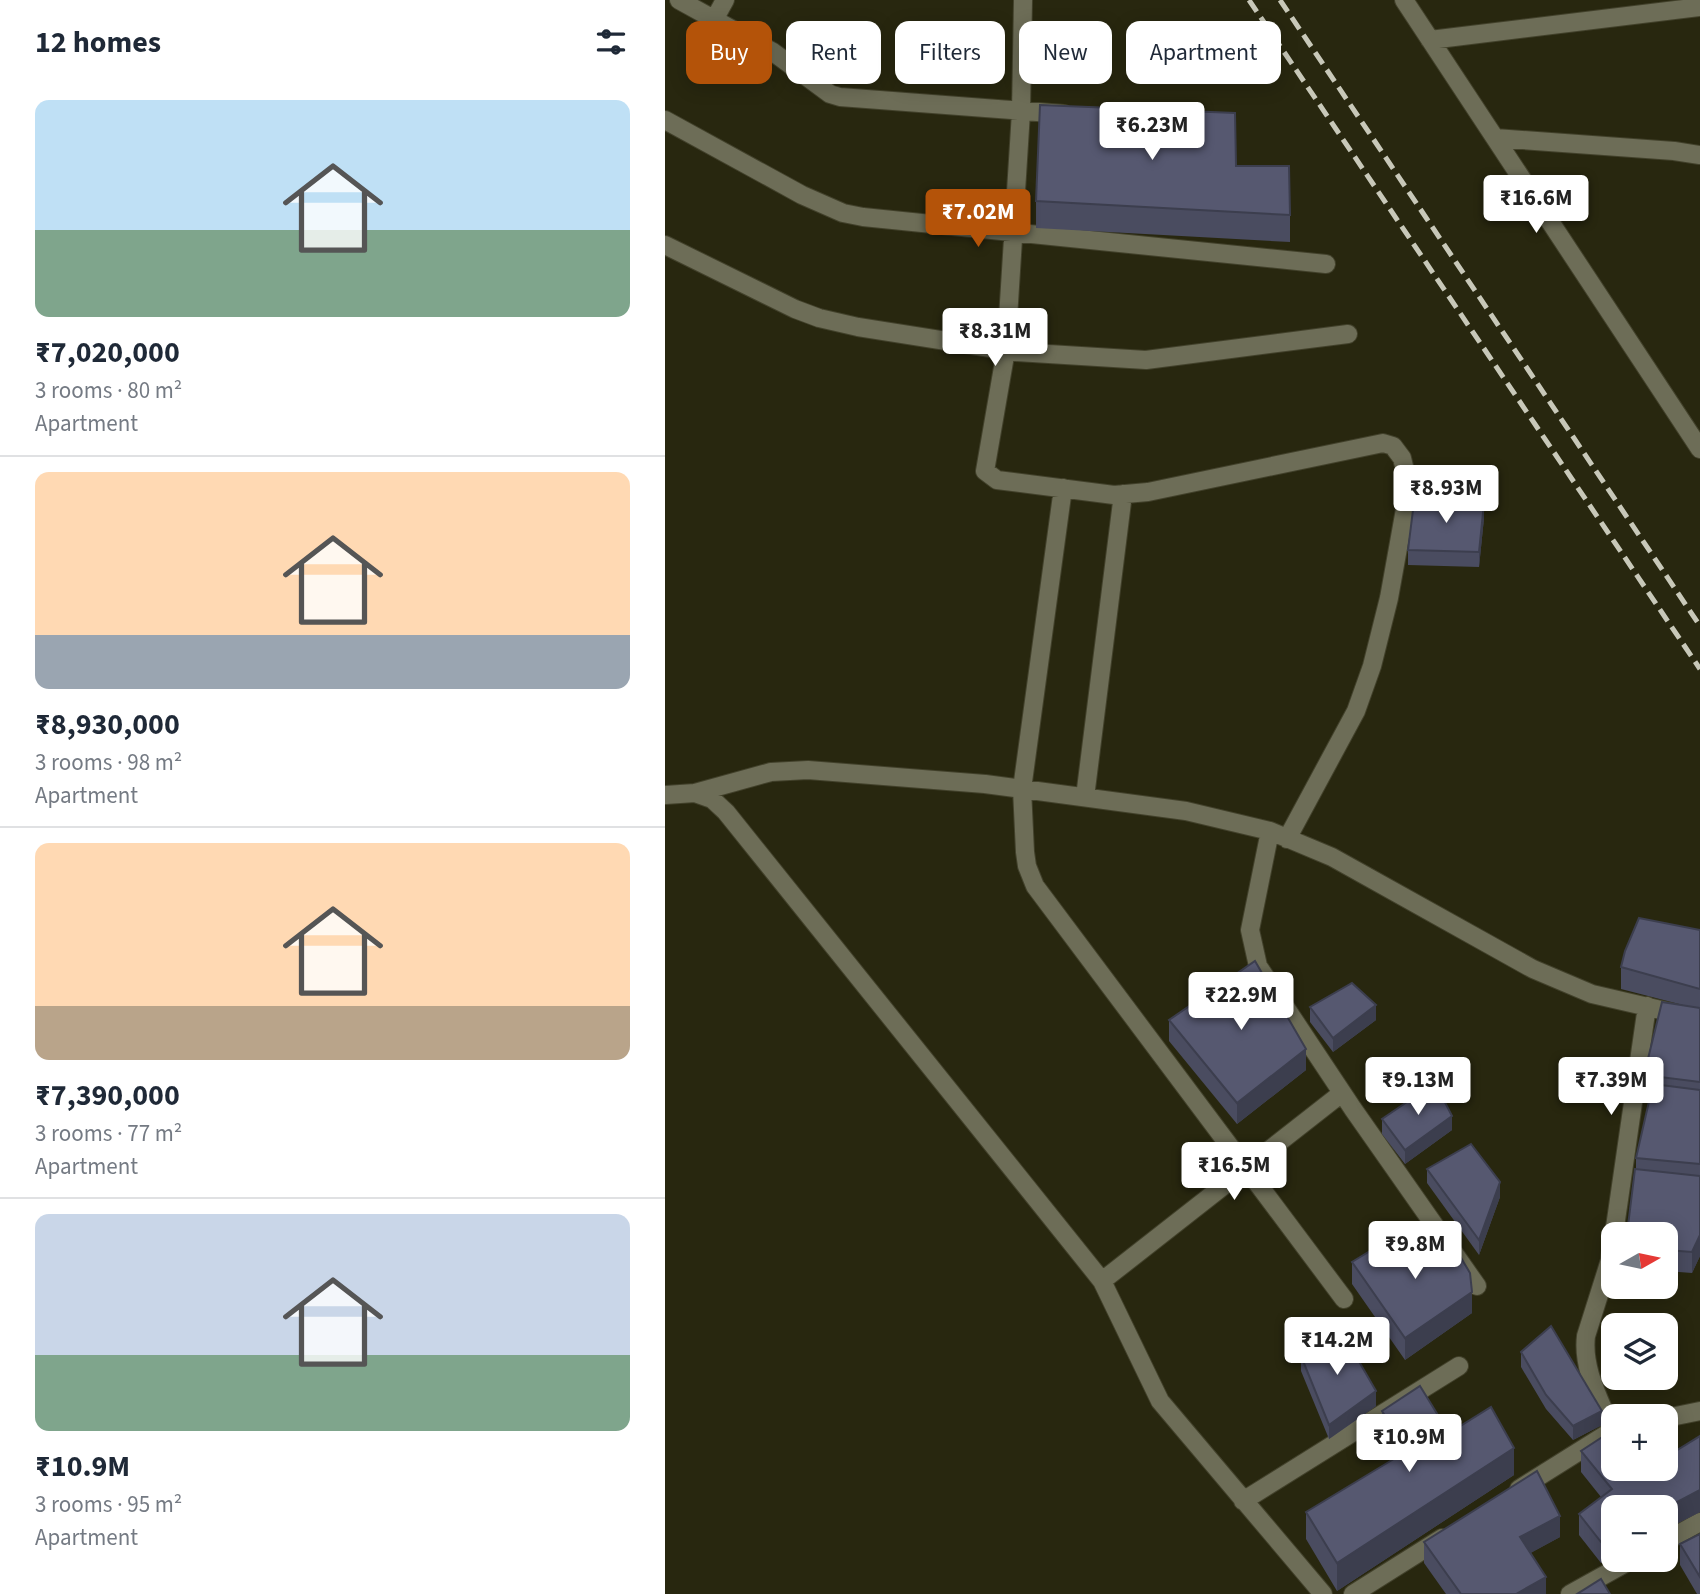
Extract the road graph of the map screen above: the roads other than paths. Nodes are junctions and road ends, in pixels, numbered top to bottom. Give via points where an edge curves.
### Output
1 (679, 0) edge
2 (725, 0) edge
3 (1023, 0) edge
4 (1403, 0) edge
5 (1700, 7) edge
6 (714, 20) junction
7 (1430, 40) junction
8 (1021, 111) junction
9 (1088, 115) edge
10 (665, 120) edge
11 (1495, 138) junction
12 (1700, 155) edge
13 (1013, 234) junction
14 (665, 245) edge
15 (1326, 264) dead end
16 (1348, 334) dead end
17 (1006, 350) junction
18 (1697, 441) edge
19 (1063, 488) junction
20 (1123, 494) junction
21 (1022, 789) junction
22 (695, 793) junction
23 (665, 795) edge
24 (1085, 797) junction
25 (1269, 831) junction
26 (1287, 839) junction
27 (1647, 1006) junction
28 (1700, 1019) edge
29 (1342, 1093) junction
30 (1246, 1168) junction
31 (1616, 1222) edge
32 (1102, 1281) junction
33 (1477, 1286) dead end
34 (1601, 1289) edge
35 (1344, 1299) dead end
36 (1459, 1366) dead end
37 (1602, 1404) edge
38 (1700, 1411) edge
39 (1678, 1416) edge
40 (1601, 1438) edge
41 (1506, 1497) edge
42 (1243, 1501) junction
43 (1700, 1522) edge
44 (1459, 1527) edge
45 (1678, 1534) edge
46 (1610, 1572) edge
47 (1323, 1594) edge
48 (1353, 1594) edge
49 (1570, 1594) edge

1 - 6 street
2 - 6 street
3 - 8 street
4 - 7 street
5 - 7 street
6 - 8 street via 840,97
7 - 11 street
8 - 9 street
8 - 13 street
10 - 13 street via 843,213
11 - 12 street
11 - 18 street
13 - 15 street
13 - 17 street
14 - 17 street via 819,318
16 - 17 street via 1146,360
17 - 19 street via 985,471 997,480
19 - 20 street
19 - 21 street
20 - 24 street
20 - 26 street via 1383,443 1393,446 1402,458 1409,487 1372,666 1356,711
21 - 22 street via 807,770 771,772
21 - 24 street
21 - 30 street via 1025,852 1035,886
22 - 23 street
22 - 32 street via 712,799 726,812
24 - 25 street via 1186,811
25 - 26 street
25 - 29 street via 1250,930 1252,946 1258,966
26 - 27 street via 1332,857 1533,969 1592,994
27 - 28 street
27 - 31 street
29 - 30 street
29 - 33 street
30 - 32 street
30 - 35 street
32 - 42 street via 1160,1401
34 - 37 street via 1584,1349
36 - 42 street
38 - 39 street
40 - 41 street
42 - 47 street
43 - 45 street
44 - 48 street
46 - 49 street

